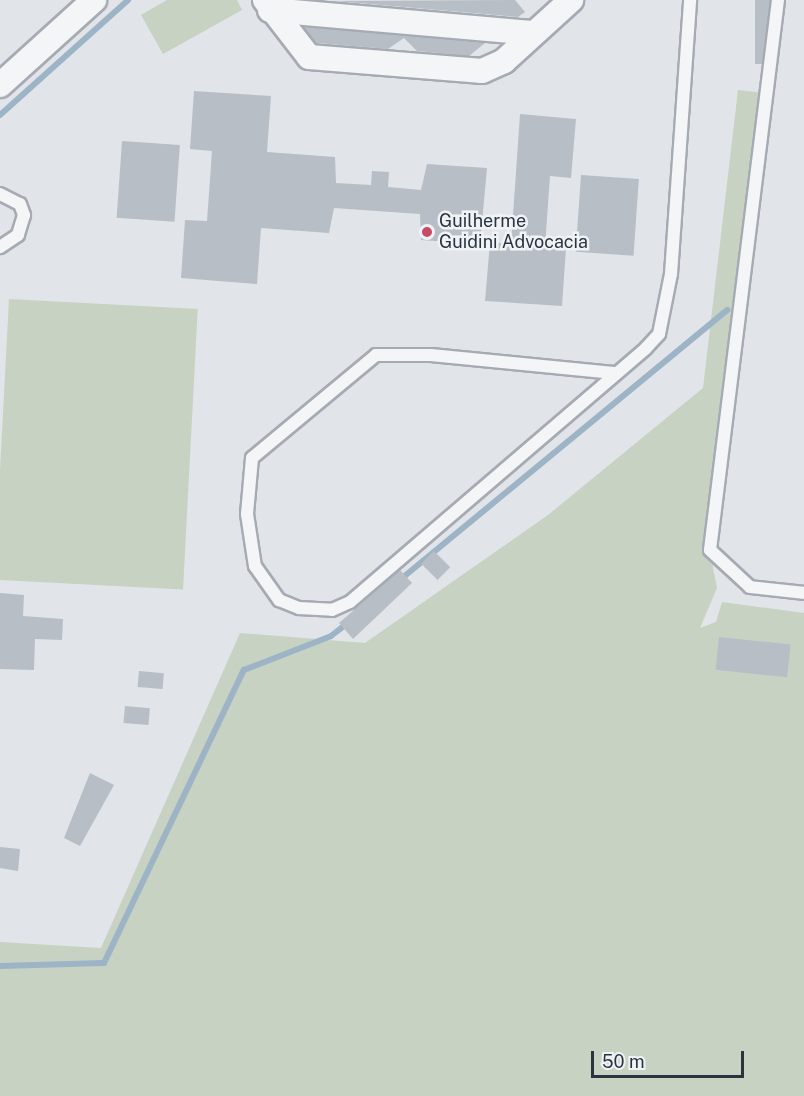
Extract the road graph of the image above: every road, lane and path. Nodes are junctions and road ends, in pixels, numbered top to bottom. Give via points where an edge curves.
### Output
1 (94, 0) edge
2 (571, 0) edge
3 (690, 0) edge
4 (778, 0) edge
5 (267, 5) edge
6 (534, 33) junction
7 (0, 85) edge
8 (0, 194) edge
9 (0, 247) edge
10 (614, 373) junction
11 (804, 593) edge

1 - 7 street
2 - 6 street
3 - 10 lane via 665,320 646,348
4 - 11 lane via 710,550 750,587
5 - 6 street
5 - 6 street via 300,50 323,61 490,70
8 - 9 lane via 20,204 24,215 18,235
10 - 10 lane via 431,355 376,355 252,458 247,514 255,566 279,600 298,608 332,610 350,602

